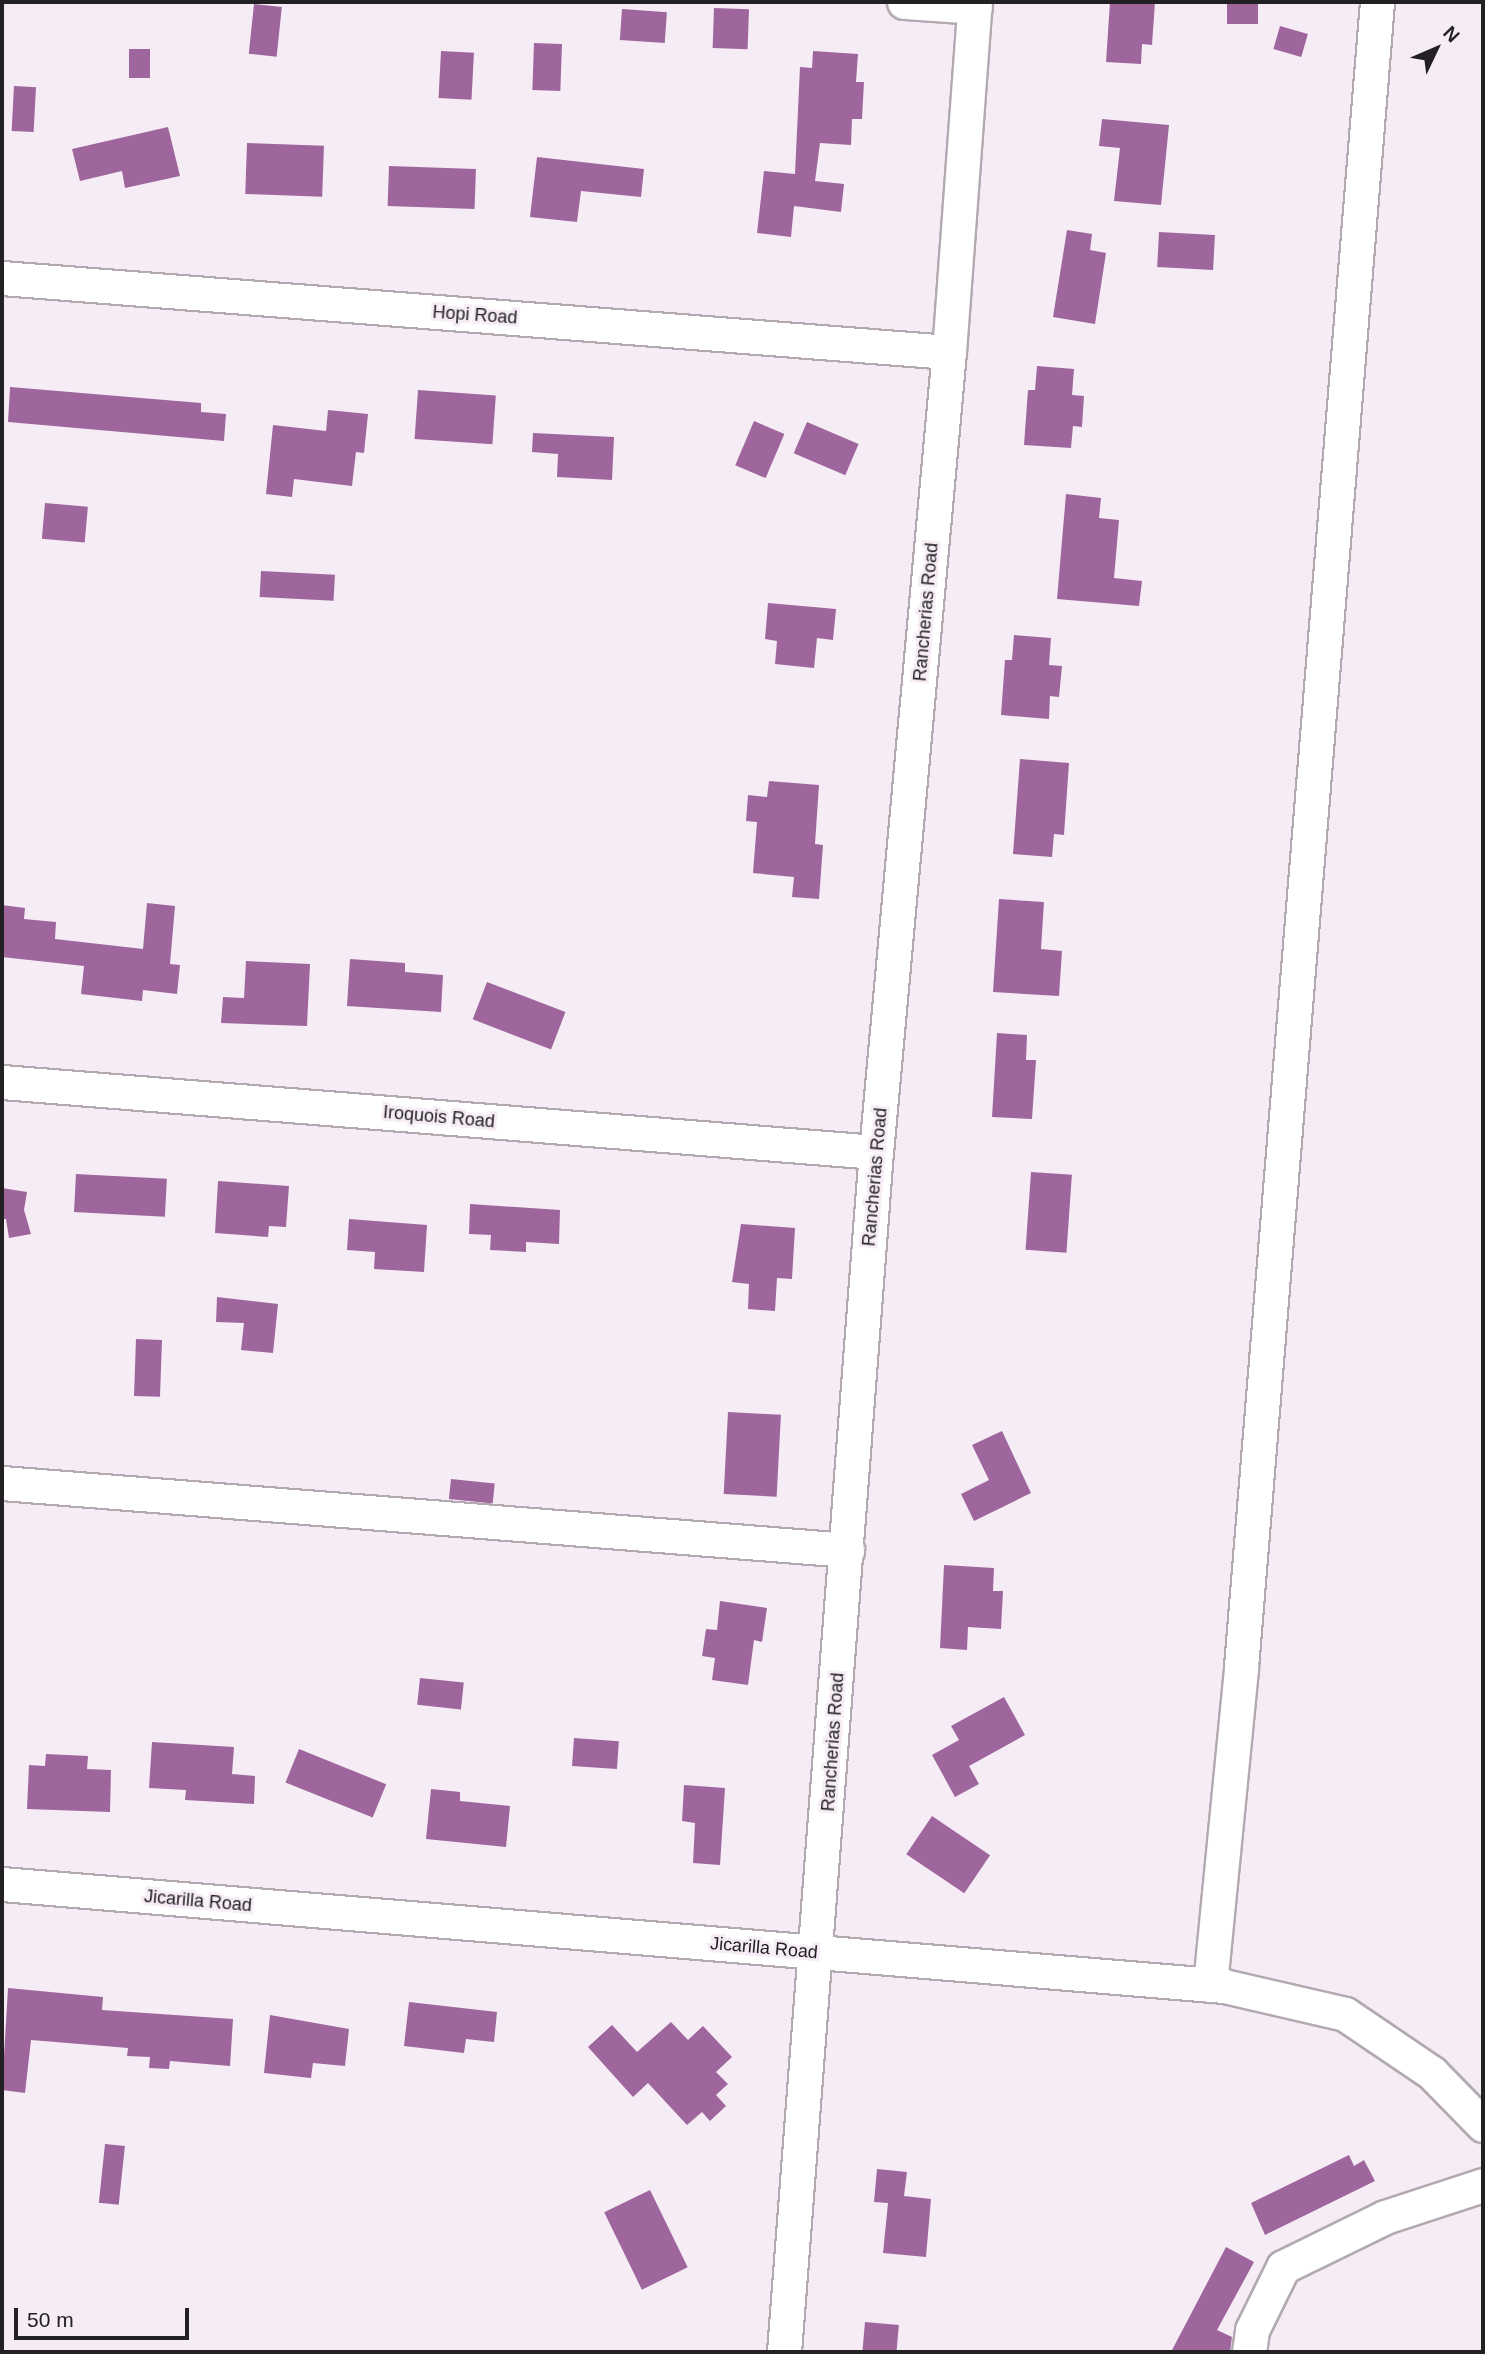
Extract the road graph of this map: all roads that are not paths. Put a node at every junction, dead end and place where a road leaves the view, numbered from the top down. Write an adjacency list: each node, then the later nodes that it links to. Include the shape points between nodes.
1 (904, 2): 3 (street)
2 (1377, 2): 12 (street, via 1242,1653)
3 (975, 5): 5 (street, Rancherias Road)
4 (2, 278): 5 (street, Hopi Road)
5 (949, 352): 7 (street, Rancherias Road)
6 (2, 1082): 7 (street, Iroquois Road)
7 (876, 1152): 9 (street, Rancherias Road)
8 (2, 1483): 9 (street)
9 (847, 1550): 11 (street, Rancherias Road)
10 (2, 1884): 11 (street, Jicarilla Road)
11 (818, 1952): 12 (street, Jicarilla Road); 15 (street, Rancherias Road)
12 (1210, 1985): 13 (street, Jicarilla Road, via 1345,2014 1432,2073)
13 (1483, 2125)
14 (1483, 2185): 16 (street, via 1385,2217 1283,2267 1252,2330)
15 (784, 2352)
16 (1249, 2352)

